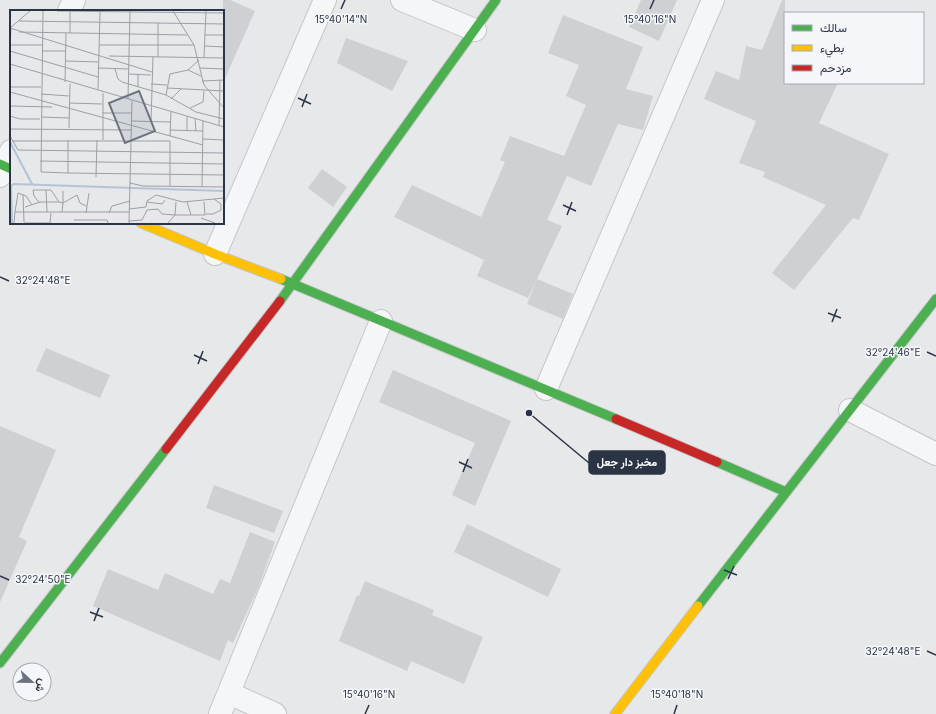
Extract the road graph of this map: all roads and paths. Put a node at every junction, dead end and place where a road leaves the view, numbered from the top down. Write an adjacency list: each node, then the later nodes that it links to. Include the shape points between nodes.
1 (74, 0): 6 (street)
2 (325, 0): 9 (street)
3 (402, 0): 7 (street)
4 (496, 0): 7 (main road)
5 (713, 0): 13 (street)
6 (70, 10)
7 (476, 30): 10 (main road)
8 (143, 224): 9 (main road)
9 (215, 254): 10 (main road)
10 (293, 284): 12 (main road); 17 (main road)
11 (936, 299): 14 (main road)
12 (381, 321): 13 (main road); 18 (street)
13 (546, 389): 16 (main road)
14 (850, 410): 15 (street); 16 (main road)
15 (936, 454)
16 (786, 492): 21 (main road)
17 (0, 663)
18 (229, 692): 19 (street); 20 (street)
19 (220, 714)
20 (275, 714)
21 (615, 714)

